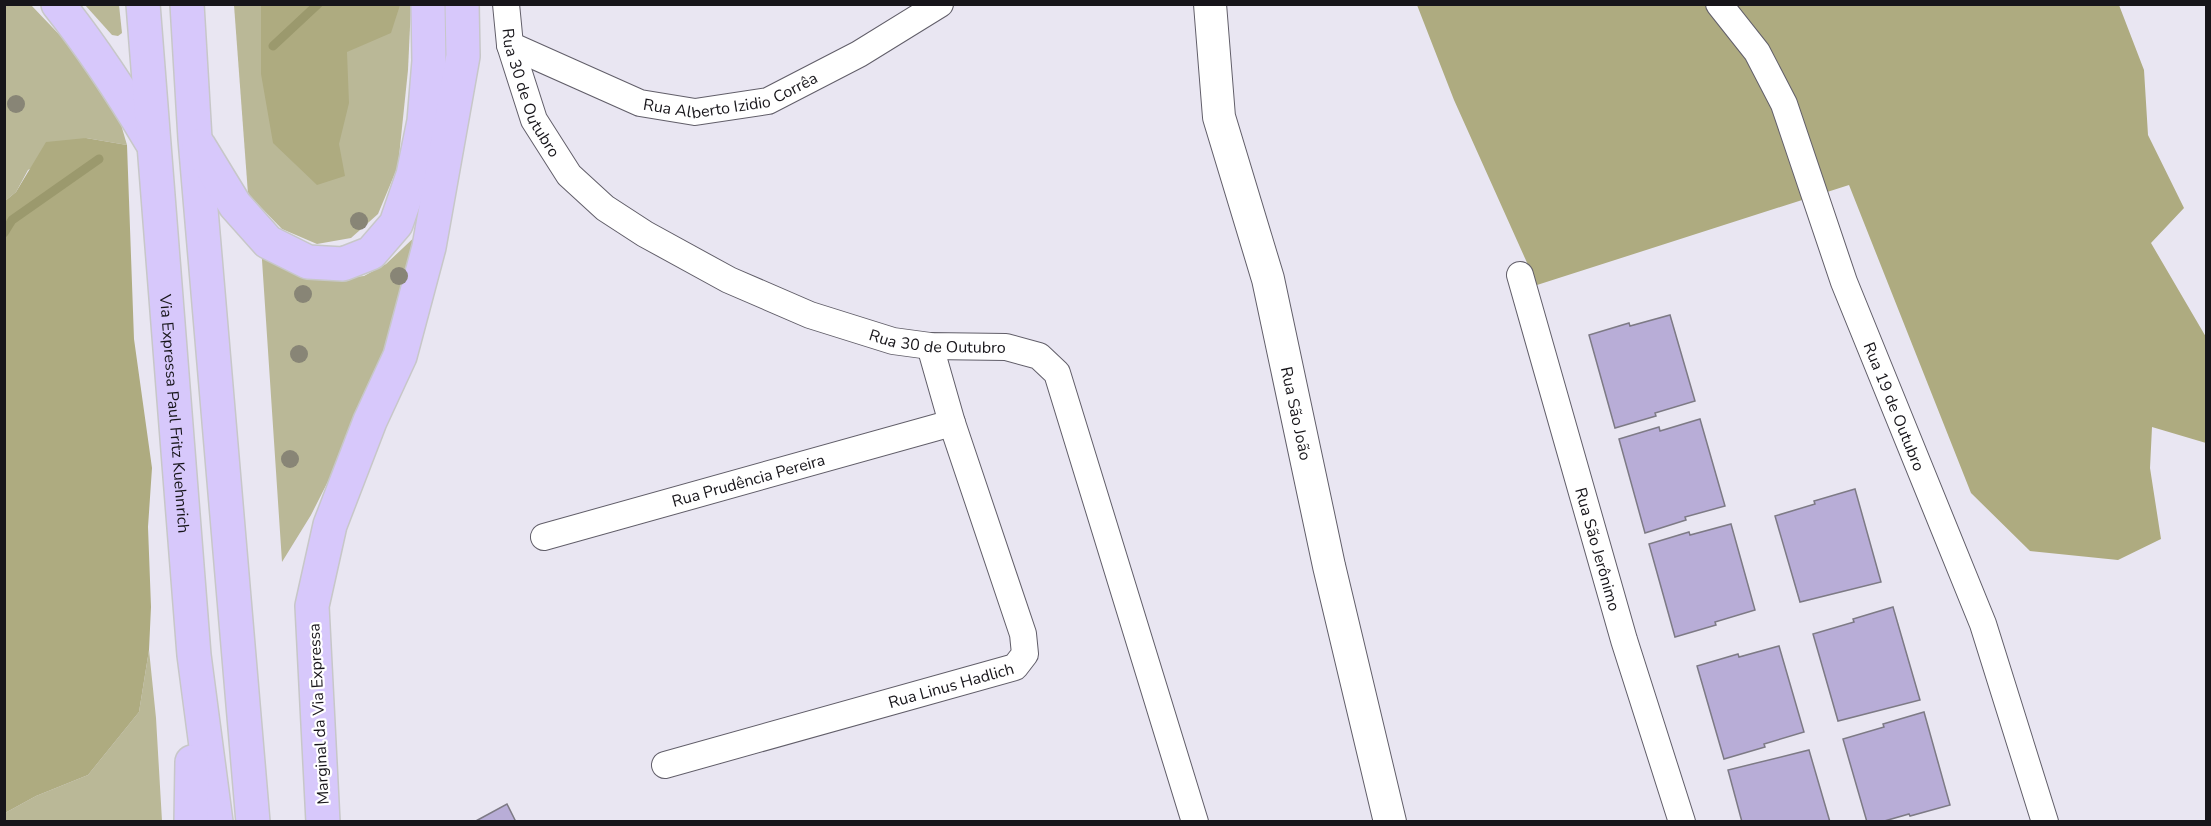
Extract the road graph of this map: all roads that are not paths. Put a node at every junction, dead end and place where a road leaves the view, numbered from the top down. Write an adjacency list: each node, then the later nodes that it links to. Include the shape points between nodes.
1 (58, 4): 12 (main road, via 118,87)
2 (142, 4): 12 (main road, Via Expressa Paul Fritz Kuehnrich)
3 (187, 4): 11 (main road)
4 (428, 4): 11 (main road, via 424,121 413,175 396,224 371,253 343,264 308,262 268,242 235,205)
5 (462, 4): 22 (main road, Marginal da Via Expressa, via 463,56 429,247 400,356 330,525 312,606)
6 (506, 4): 10 (street, Rua 30 de Outubro)
7 (940, 4): 10 (street, Rua Alberto Izidio Corrêa, via 859,54 768,101 695,111 640,103)
8 (1210, 4): 24 (street, Rua São João, via 1219,117 1268,279 1329,566)
9 (1719, 4): 26 (street, Rua 19 de Outubro, via 1757,52 1784,104 1844,282 1983,624)
10 (510, 45): 14 (street, Rua 30 de Outubro, via 534,120 569,175 605,208 729,280 800,311 894,341)
11 (195, 139): 21 (main road)
12 (155, 147): 17 (main road, Via Expressa Paul Fritz Kuehnrich)
13 (1520, 275): 25 (street, Rua São Jerônimo, via 1624,640)
14 (930, 346): 15 (street, Rua Linus Hadlich); 23 (street, Rua 30 de Outubro, via 1006,347 1039,356 1057,373)
15 (952, 423): 16 (street, Rua Prudência Pereira); 18 (street, Rua Linus Hadlich, via 1023,634 1025,654 1016,667)
16 (544, 537)
17 (194, 655): 19 (main road); 20 (main road, Via Expressa Paul Fritz Kuehnrich)
18 (665, 765)
19 (190, 822)
20 (216, 822)
21 (253, 822)
22 (323, 822)
23 (1195, 822)
24 (1390, 822)
25 (1682, 822)
26 (2045, 822)

